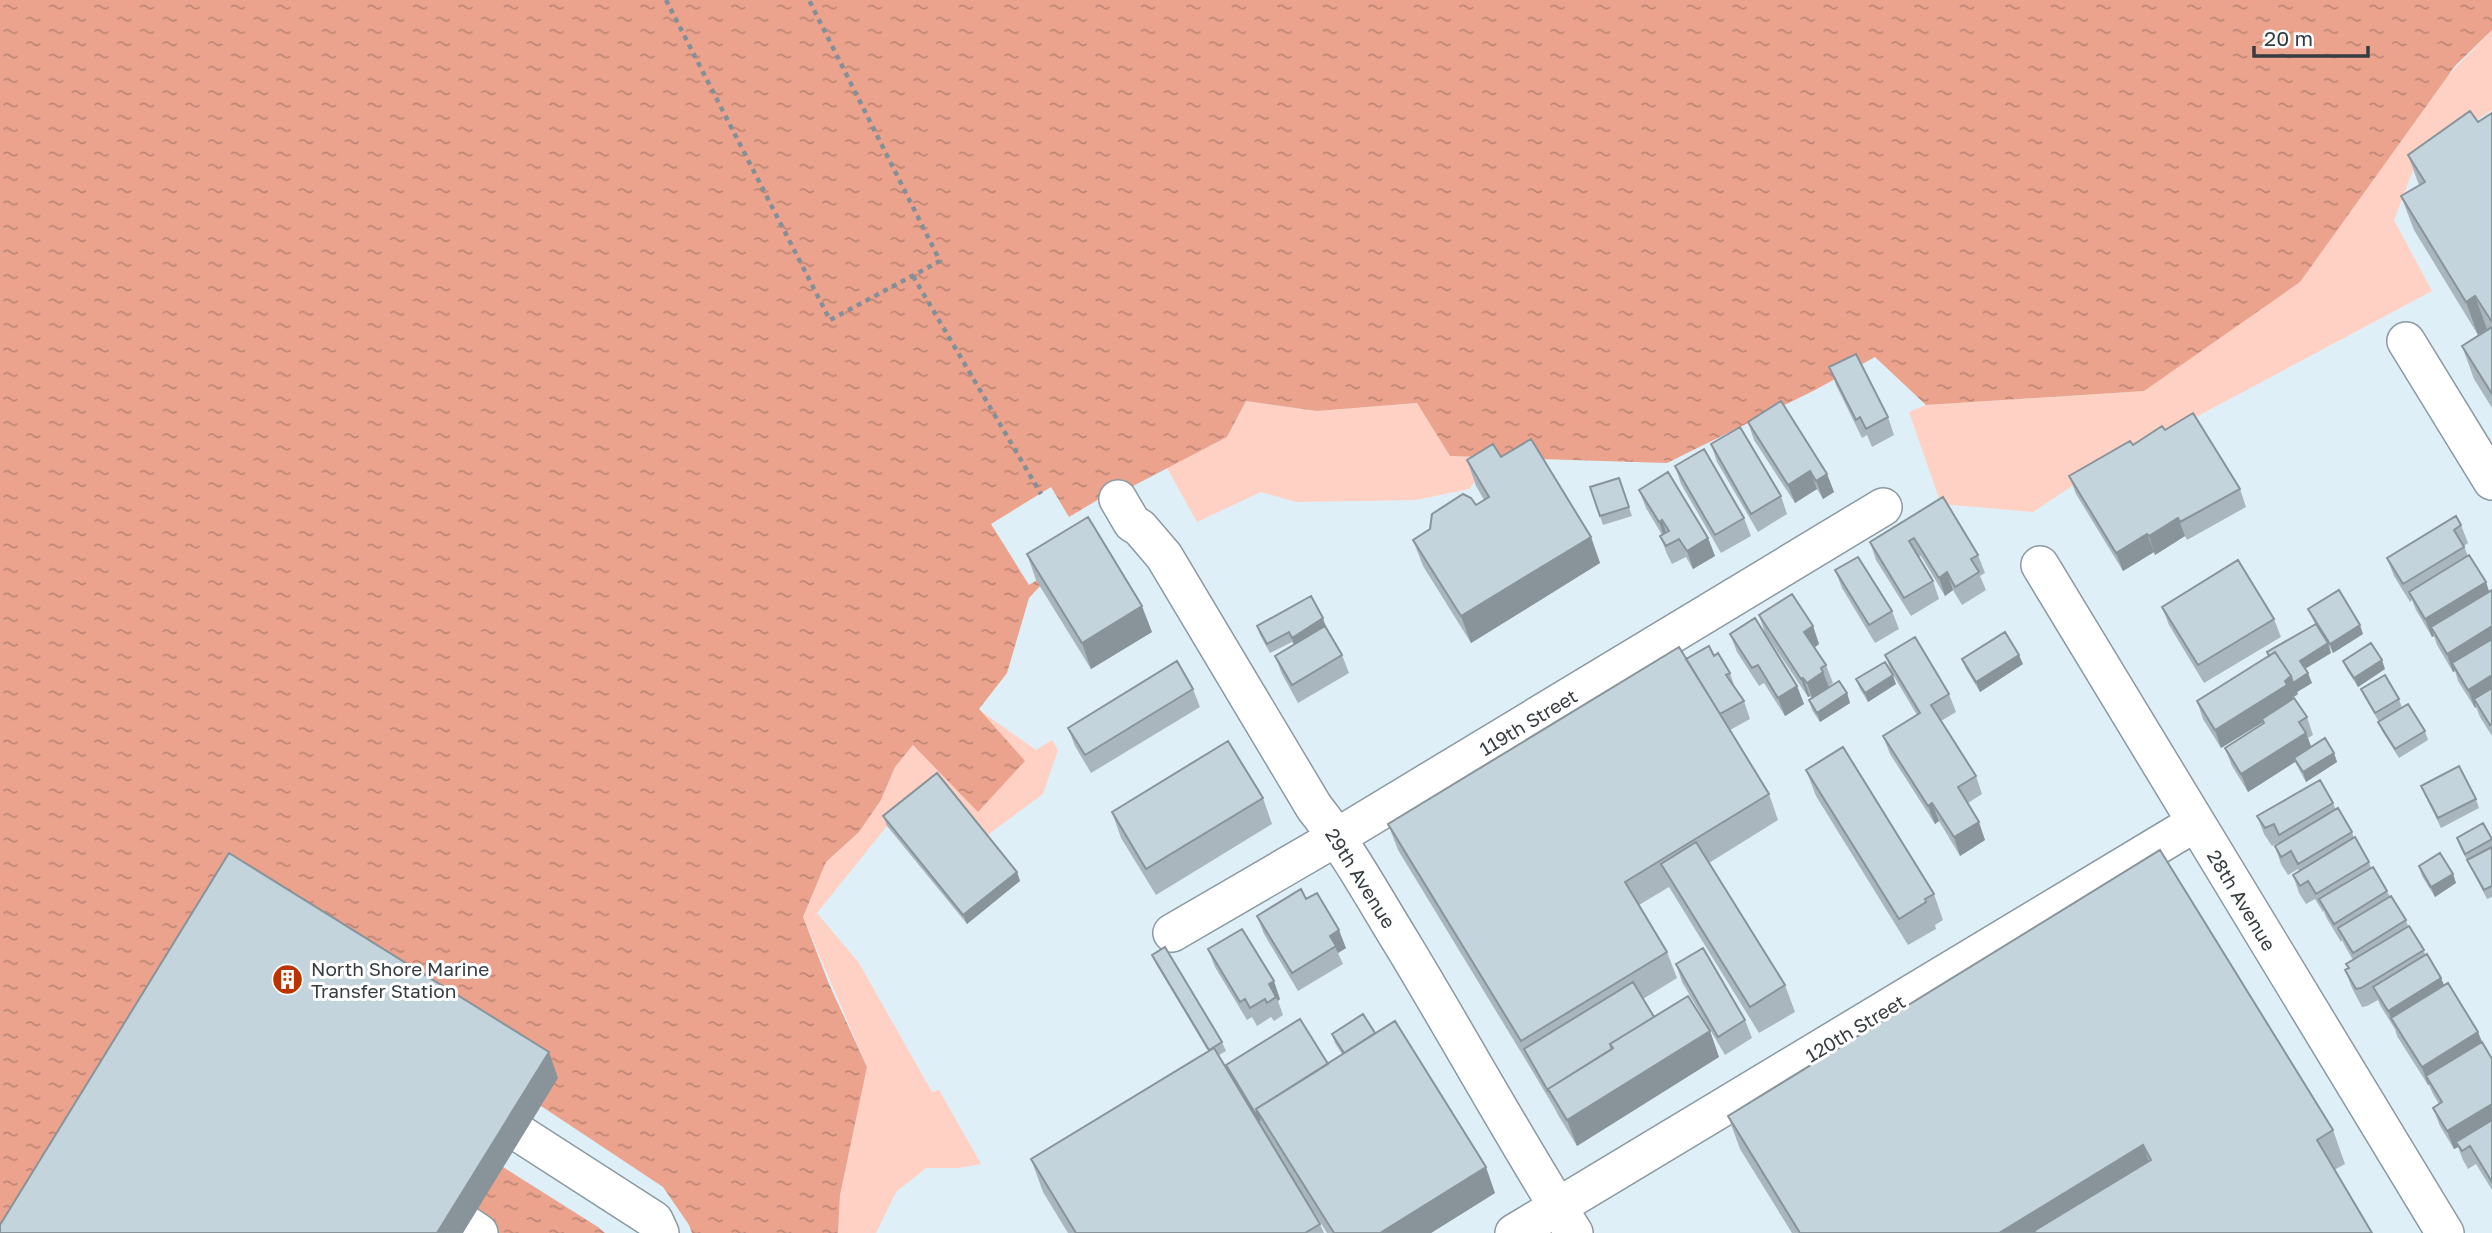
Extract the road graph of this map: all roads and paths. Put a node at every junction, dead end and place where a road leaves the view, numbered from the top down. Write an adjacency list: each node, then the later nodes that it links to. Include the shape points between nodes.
1 (666, 0): 3 (path, via 830,320)
2 (810, 0): 3 (path, via 940,261)
3 (913, 276): 6 (path)
4 (2406, 341): 5 (street)
5 (2492, 481)
6 (1041, 494)
7 (1118, 499): 11 (street, 29th Avenue, via 1132,523 1164,556 1314,807)
8 (1883, 507): 11 (street, 119th Street)
9 (2040, 565): 10 (street, 28th Avenue)
10 (2195, 823): 14 (street, 120th Street); 17 (street, 28th Avenue)
11 (1337, 837): 12 (street, 119th Street); 14 (street, 29th Avenue)
12 (1172, 933)
13 (522, 1135): 15 (street, via 654,1220)
14 (1565, 1220): 16 (street, 120th Street)
15 (660, 1233)
16 (1514, 1233)
17 (2445, 1233)

